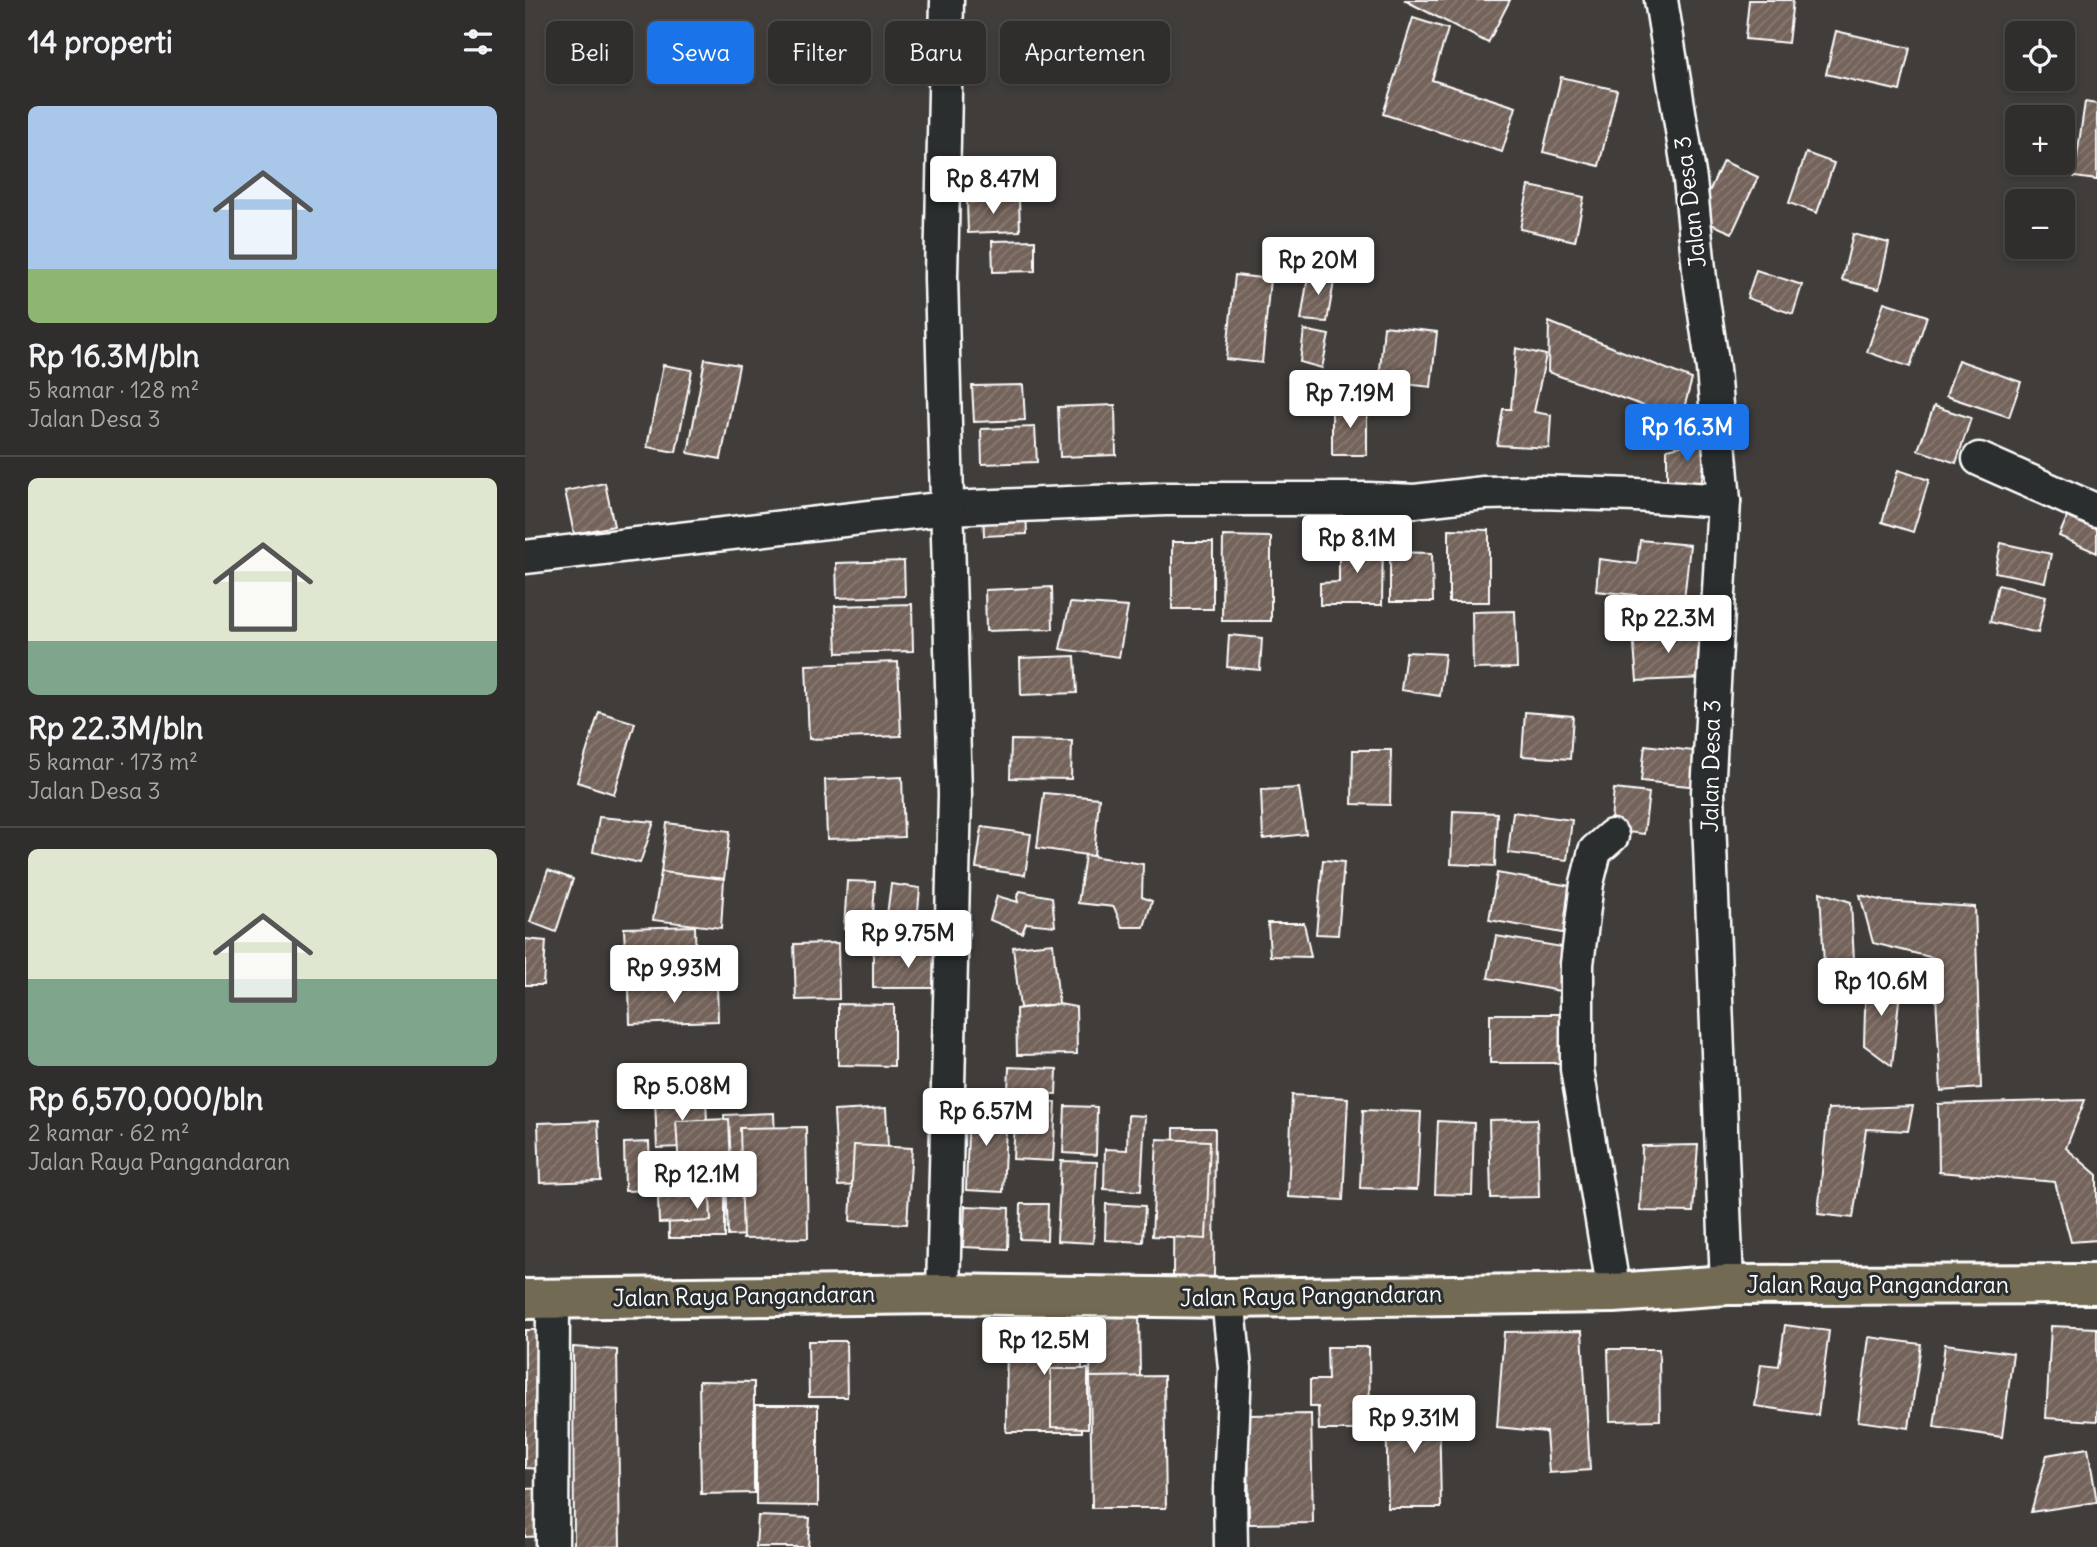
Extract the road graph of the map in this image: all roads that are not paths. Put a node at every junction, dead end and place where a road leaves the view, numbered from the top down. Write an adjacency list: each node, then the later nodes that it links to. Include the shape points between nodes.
1 (947, 0): 5 (street, via 941,277)
2 (1661, 0): 4 (street, Jalan Desa 3, via 1690,180)
3 (1979, 460): 6 (street)
4 (1724, 501): 5 (street, via 1539,492 1415,501 1165,499); 10 (street, Jalan Desa 3, via 1708,793)
5 (948, 508): 7 (street); 11 (street, via 955,795)
6 (2097, 511)
7 (525, 557)
8 (1612, 836): 12 (street, via 1595,851 1587,883 1577,964 1577,1069)
9 (2097, 1284): 10 (highway, Jalan Raya Pangandaran)
10 (1727, 1285): 12 (highway, Jalan Raya Pangandaran)
11 (943, 1293): 13 (highway, Jalan Raya Pangandaran); 14 (highway, Jalan Raya Pangandaran)
12 (1614, 1293): 13 (highway, Jalan Raya Pangandaran)
13 (1228, 1298): 16 (street, via 1235,1368)
14 (539, 1299): 15 (street)
15 (552, 1547)
16 (1231, 1547)

